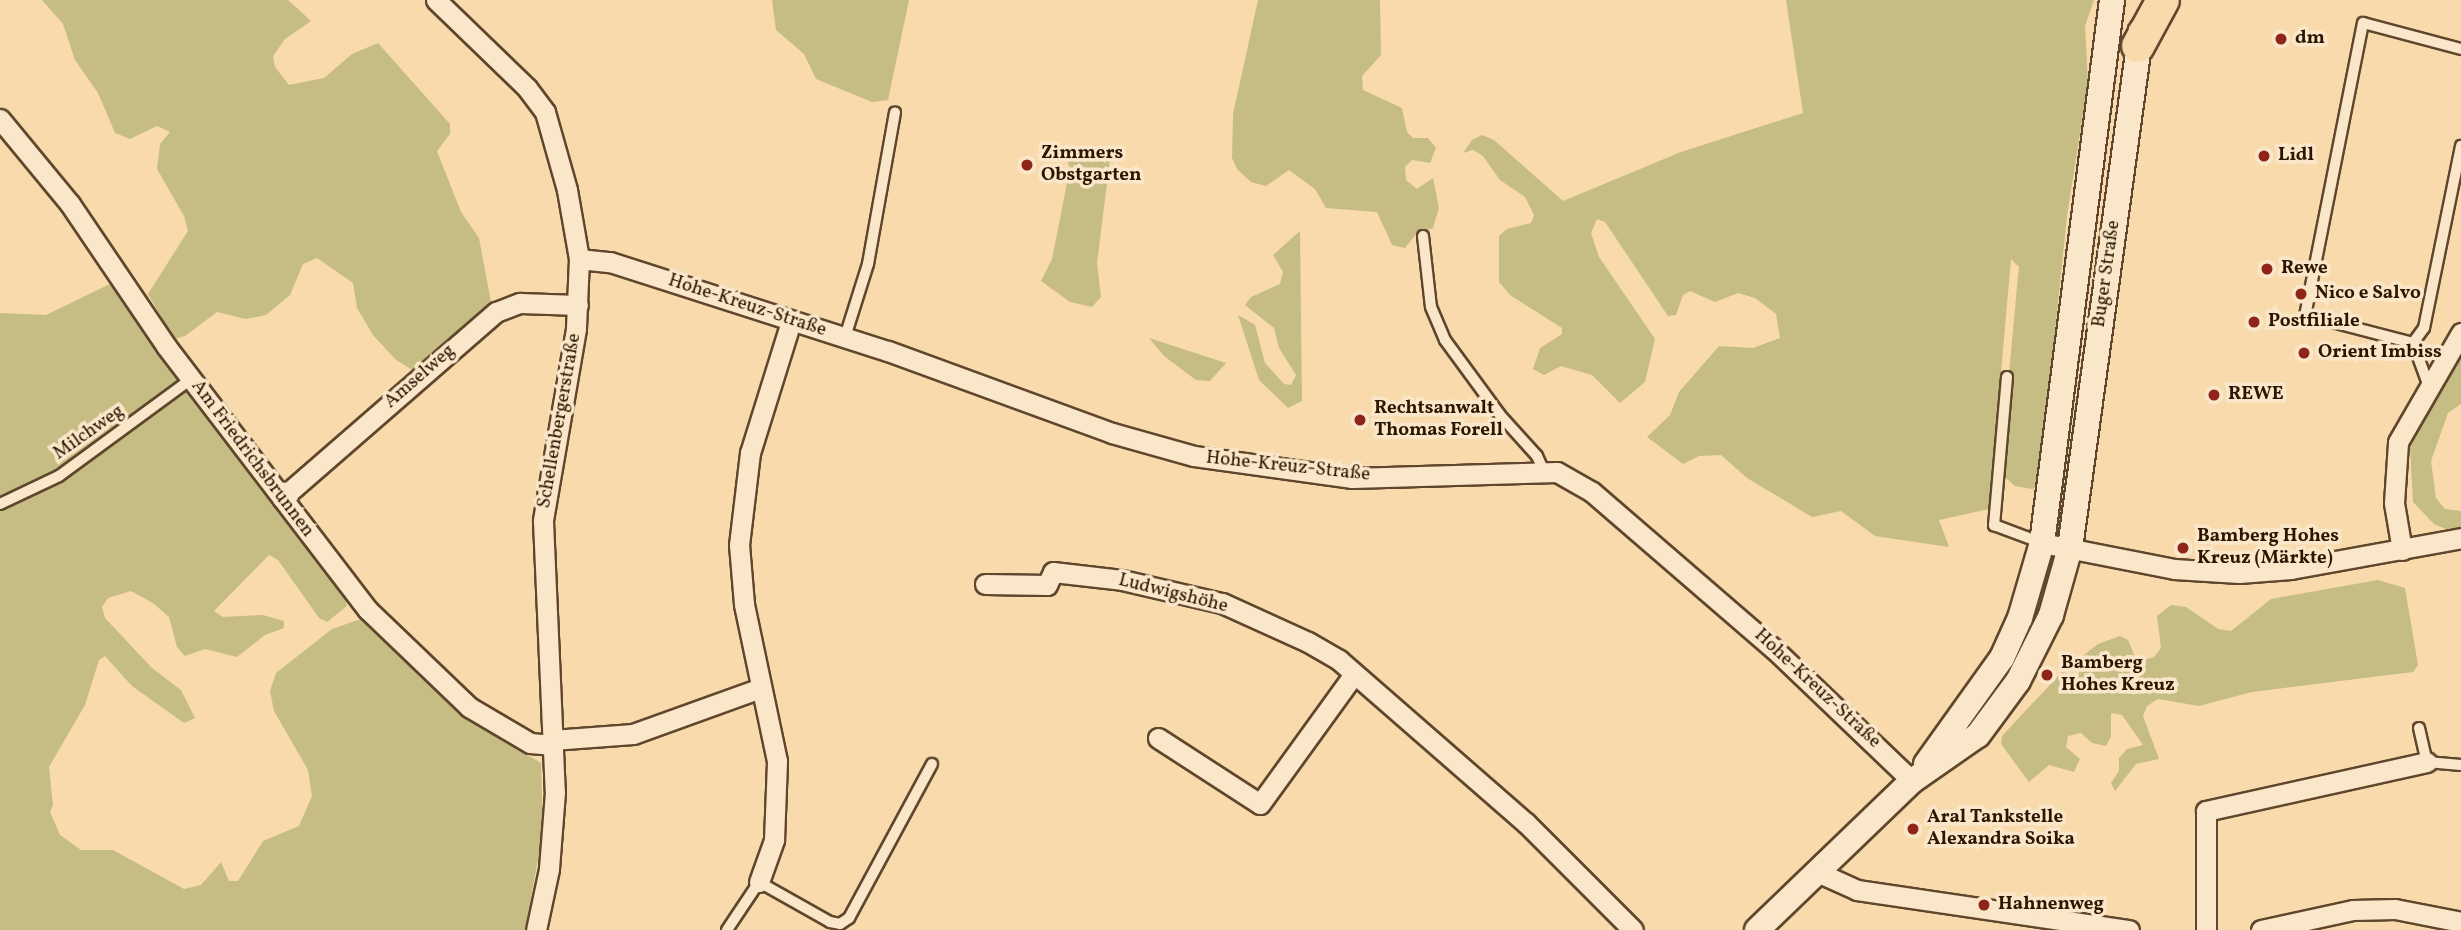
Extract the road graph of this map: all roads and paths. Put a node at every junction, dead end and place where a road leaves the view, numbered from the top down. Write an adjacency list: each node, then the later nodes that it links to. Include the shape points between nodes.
1 (436, 0): 11 (street, Schellenbergerstraße, via 527,88 545,112 564,176)
2 (2112, 0): 24 (street, Buger Straße)
3 (2145, 0): 5 (street, Buger Straße)
4 (2163, 0): 5 (main road)
5 (2138, 46): 25 (street, Buger Straße)
6 (2461, 49): 16 (lane, via 2363,23 2305,315)
7 (895, 112): 15 (lane, via 868,264)
8 (0, 119): 18 (street, Am Friedrichsbrunnen, via 70,204)
9 (2461, 146): 16 (lane, via 2424,328)
10 (1423, 236): 20 (lane, via 1431,307 1446,340 1500,415 1537,456)
11 (579, 259): 12 (street, Schellenbergerstraße); 13 (street, Hohe-Kreuz-Straße, via 610,261)
12 (578, 305): 21 (street, Amselweg, via 520,303 496,312); 32 (street, Schellenbergerstraße, via 543,521)
13 (791, 321): 15 (street, Hohe-Kreuz-Straße); 29 (street, via 750,453 741,502 738,545 744,604)
14 (2461, 333): 19 (street)
15 (845, 337): 20 (street, Hohe-Kreuz-Straße, via 1112,433 1194,456 1352,478)
16 (2413, 343): 19 (lane)
17 (2007, 377): 24 (lane, via 1994,525)
18 (191, 379): 21 (street, Am Friedrichsbrunnen); 22 (lane, Milchweg, via 59,476)
19 (2428, 384): 26 (street, via 2407,419 2394,466 2394,503)
20 (1544, 472): 36 (street, Hohe-Kreuz-Straße, via 1557,472 1592,492 1774,649)
21 (282, 498): 32 (street, Am Friedrichsbrunnen, via 368,610 409,653 469,707 530,743)
22 (0, 504)
23 (2461, 538): 26 (street)
24 (2042, 543): 25 (street); 36 (street, Buger Straße, via 2020,618 2001,658)
25 (2070, 548): 26 (street, via 2174,569 2239,573); 36 (street, Buger Straße, via 2051,615 2006,699 1978,735)
26 (2402, 550)
27 (985, 584): 28 (street, Ludwigshöhe, via 1047,586 1053,572 1177,591 1271,624 1318,648)
28 (1354, 674): 31 (street, via 1261,804); 43 (street, Ludwigshöhe, via 1526,822)
29 (761, 688): 32 (street, Am Friedrichsbrunnen, via 633,734); 38 (street, via 777,761 778,802 774,840)
30 (2419, 727): 33 (lane)
31 (1158, 738)
32 (552, 743): 41 (street, Schellenbergerstraße, via 553,837)
33 (2427, 762): 35 (lane); 46 (street, via 2206,811)
34 (932, 764): 38 (lane, via 857,908 841,924)
35 (2461, 765)
36 (1912, 781): 37 (street)
37 (1815, 871): 40 (street, via 1857,890); 44 (street)
38 (759, 882): 42 (lane)
39 (2461, 922): 47 (street, via 2395,909 2353,910)
40 (2025, 924): 45 (street)
41 (536, 930)
42 (727, 930)
43 (1633, 930)
44 (1758, 930)
45 (2129, 930)
46 (2206, 930)
47 (2261, 930)

